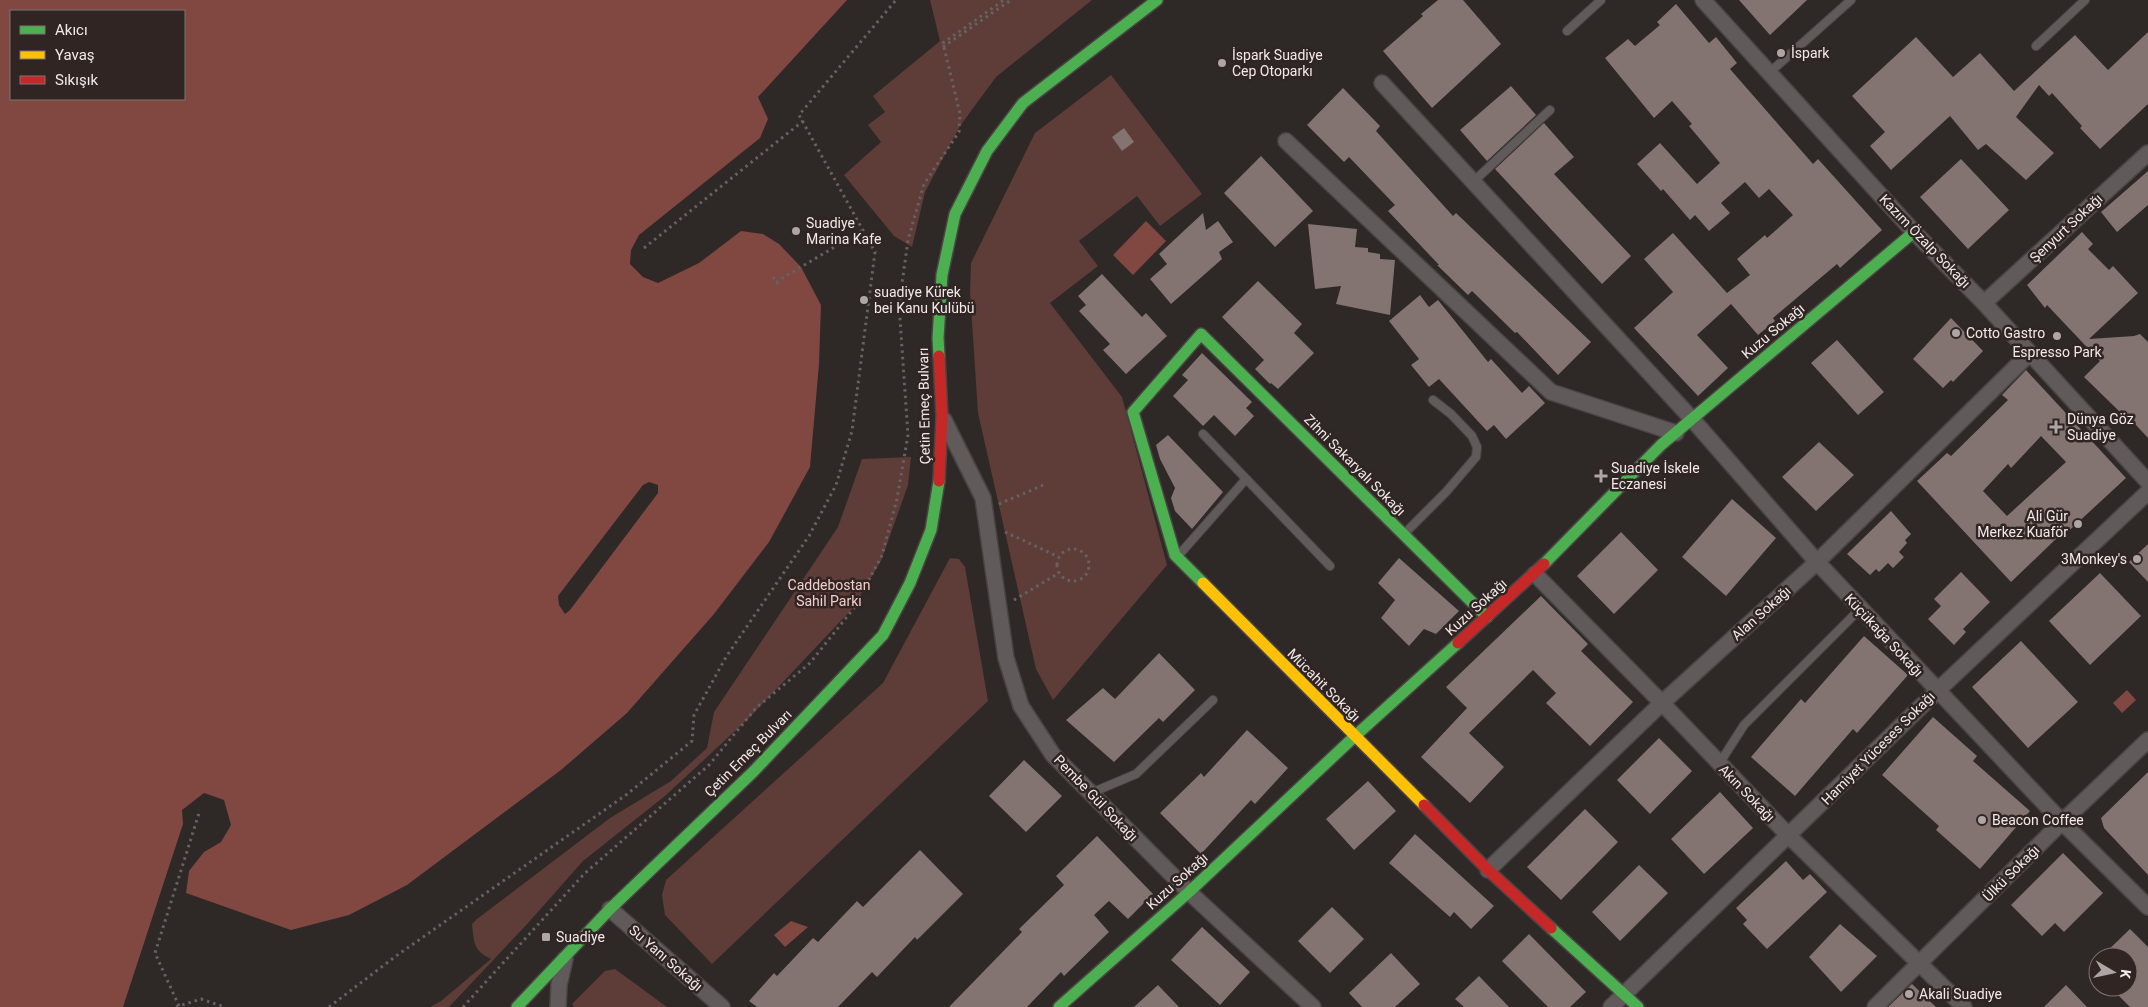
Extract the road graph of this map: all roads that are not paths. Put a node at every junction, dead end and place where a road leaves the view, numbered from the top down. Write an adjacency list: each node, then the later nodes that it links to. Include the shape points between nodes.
1 (1157, 0): 19 (street, Çetin Emeç Bulvarı, via 1023,103 986,151 956,214 942,275 938,338)
2 (1601, 0): 6 (lane)
3 (1703, 0): 8 (street, Kazım Özalp Sokağı)
4 (1850, 0): 8 (lane)
5 (2085, 0): 7 (lane)
6 (1567, 31)
7 (2036, 46)
8 (1770, 74): 14 (street, Kazım Özalp Sokağı)
9 (1382, 83): 13 (street, Küçükağa Sokağı)
10 (1550, 110): 13 (lane)
11 (1286, 142): 21 (street, via 1551,392)
12 (2148, 153): 15 (street, Şenyurt Sokağı)
13 (1472, 182): 20 (street, Küçükağa Sokağı)
14 (1914, 232): 15 (street, Kazım Özalp Sokağı); 20 (street, Kuzu Sokağı)
15 (1984, 303): 17 (street, Kazım Özalp Sokağı)
16 (1201, 334): 26 (street, Zihni Sakaryalı Sokağı); 27 (street, Mücahit Sokağı, via 1133,412)
17 (2030, 353): 24 (street, Kazım Özalp Sokağı); 28 (street, Alan Sokağı)
18 (1433, 400): 26 (lane, via 1472,436 1477,447 1476,457)
19 (942, 416): 39 (street, Pembe Gül Sokağı, via 983,498 1006,658 1021,706 1053,755); 45 (street, Çetin Emeç Bulvarı, via 940,474 931,530 884,635 753,772)
20 (1692, 419): 21 (street, Kuzu Sokağı); 28 (street, Küçükağa Sokağı)
21 (1676, 432): 30 (street, Kuzu Sokağı)
22 (1203, 434): 23 (lane)
23 (1246, 479): 27 (lane); 29 (lane)
24 (2148, 482)
25 (2148, 492): 33 (street, Hamiyet Yüceses Sokağı)
26 (1404, 534): 32 (street, Zihni Sakaryalı Sokağı)
27 (1177, 558): 36 (street, Mücahit Sokağı)
28 (1816, 562): 31 (street, Küçükağa Sokağı); 35 (street, Alan Sokağı)
29 (1330, 566)
30 (1534, 574): 32 (street, Kuzu Sokağı); 35 (street, Akın Sokağı)
31 (1860, 608): 33 (street, Küçükağa Sokağı); 38 (lane, via 1744,725)
32 (1487, 616): 36 (street, Kuzu Sokağı)
33 (1937, 690): 40 (street, Küçükağa Sokağı); 41 (street, Hamiyet Yüceses Sokağı)
34 (1213, 700): 39 (lane, via 1136,774)
35 (1662, 703): 38 (street, Akın Sokağı); 42 (street, Alan Sokağı)
36 (1354, 738): 42 (street, Mücahit Sokağı); 43 (street, Kuzu Sokağı)
37 (2148, 740): 40 (street, Ülkü Sokağı)
38 (1719, 764): 41 (street, Akın Sokağı)
39 (1091, 793): 43 (street, Pembe Gül Sokağı)
40 (2062, 822): 44 (street, Küçükağa Sokağı); 47 (street, Ülkü Sokağı)
41 (1789, 836): 47 (street, Akın Sokağı); 48 (street, Hamiyet Yüceses Sokağı)
42 (1488, 870): 48 (street, Mücahit Sokağı)
43 (1189, 892): 52 (street, Kuzu Sokağı); 53 (street, Pembe Gül Sokağı)
44 (2148, 908)
45 (610, 909): 46 (street, Çetin Emeç Bulvarı); 51 (street, Su Yanı Sokağı)
46 (566, 958): 49 (street, Çetin Emeç Bulvarı); 50 (street)
47 (1920, 964): 56 (street, Ülkü Sokağı); 57 (street, Akın Sokağı)
48 (1624, 994): 54 (street, Hamiyet Yüceses Sokağı); 55 (street, Mücahit Sokağı)
49 (520, 1006)
50 (558, 1007)
51 (722, 1007)
52 (1059, 1007)
53 (1313, 1007)
54 (1611, 1007)
55 (1638, 1007)
56 (1875, 1007)
57 (1964, 1007)

